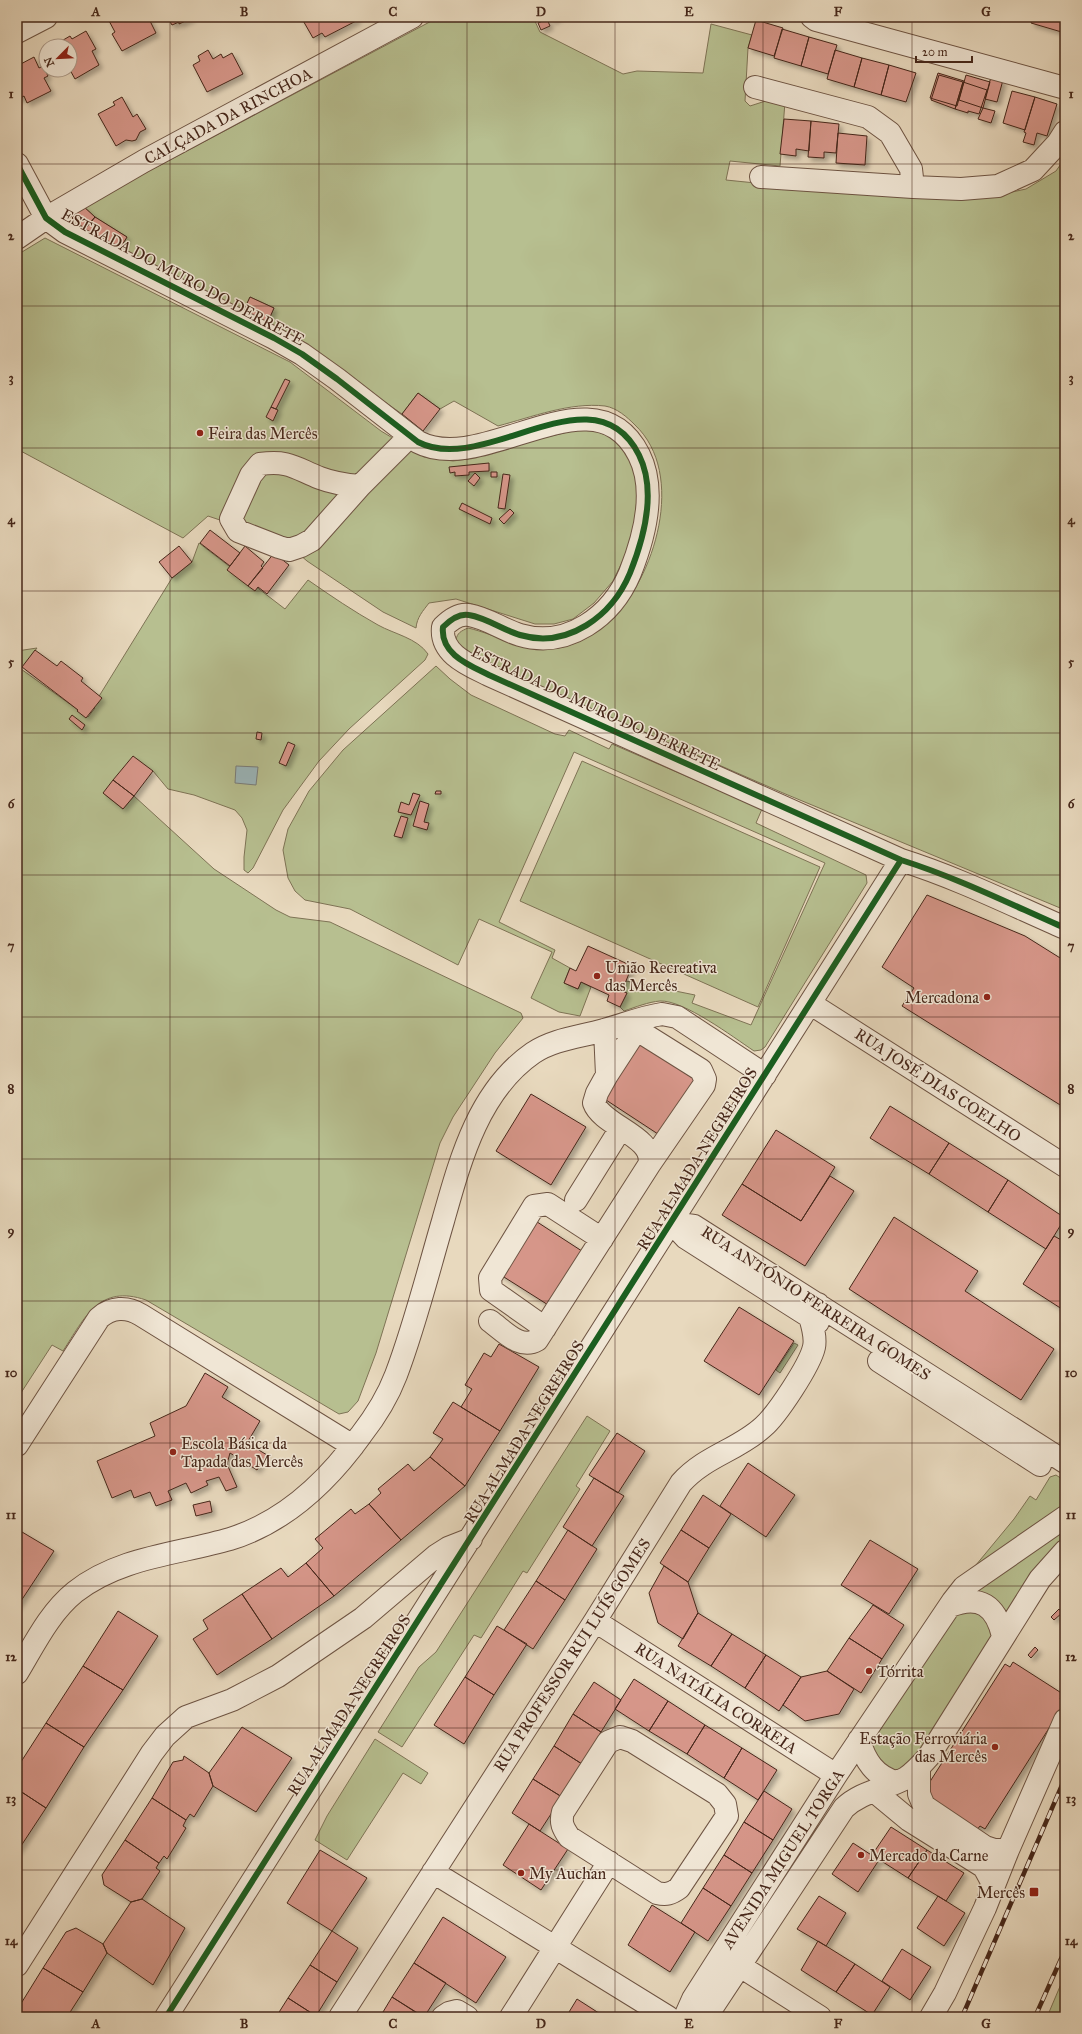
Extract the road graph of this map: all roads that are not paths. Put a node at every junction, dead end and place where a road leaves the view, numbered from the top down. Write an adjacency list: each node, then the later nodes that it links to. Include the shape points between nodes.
1 (46, 17): 4 (street)
2 (412, 17): 11 (street, CALÇADA DA RINCHOA, via 144,161)
3 (812, 17): 6 (street)
4 (17, 32)
5 (755, 87): 10 (street, via 868,117 890,133 911,169)
6 (1065, 88)
7 (1065, 132): 10 (street, via 1033,170 998,186 961,189)
8 (17, 164): 11 (street)
9 (761, 177): 10 (street)
10 (913, 187)
11 (46, 218): 12 (street, CALÇADA DA RINCHOA); 13 (street, ESTRADA DO MURO DO DERRETE, via 65,232 302,354)
12 (17, 238)
13 (410, 436): 14 (street); 15 (street, ESTRADA DO MURO DO DERRETE, via 427,447 462,450 545,426 588,419 611,425 626,435 643,465 648,503 626,582 603,613 575,632 551,638 521,635 478,618 461,615 443,627 444,641 456,656 489,675)
14 (360, 486): 14 (street, via 312,540 289,550 238,531 231,519 251,475 260,464 292,464 320,478 339,484)
15 (901, 860): 16 (street, via 934,870 990,893); 17 (street, RUA ALMADA NEGREIROS)
16 (1065, 928)
17 (811, 1004): 20 (street, RUA ALMADA NEGREIROS); 23 (street, RUA JOSÉ DIAS COELHO)
18 (605, 1030): 19 (street); 20 (street, via 656,1015 672,1016); 31 (street, via 561,1040 535,1051 509,1074 484,1110 465,1148 395,1377 383,1401)
19 (607, 1075): 21 (street, via 594,1103 600,1114); 22 (street, via 633,1035 642,1033 701,1070 703,1074 704,1085)
20 (765, 1075): 25 (street, RUA ALMADA NEGREIROS)
21 (621, 1128): 22 (street, via 643,1143 650,1157); 24 (street)
22 (649, 1165): 26 (street)
23 (1065, 1166)
24 (576, 1200)
25 (672, 1223): 27 (street, RUA ANTÓNIO FERREIRA GOMES, via 686,1238); 35 (street, RUA ALMADA NEGREIROS)
26 (602, 1239): 29 (street); 29 (street, via 548,1204 534,1206 490,1278 491,1290)
27 (814, 1311): 32 (street, RUA ANTÓNIO FERREIRA GOMES); 33 (street, RUA ANTÓNIO FERREIRA GOMES); 40 (street, RUA PROFESSOR RUI LUÍS GOMES, via 814,1341 811,1355 781,1405 764,1427 689,1473)
28 (490, 1321): 29 (street, via 526,1344 537,1340)
29 (545, 1328)
30 (17, 1445): 31 (street, via 99,1318 110,1311 126,1309 141,1314)
31 (353, 1446): 42 (street, via 329,1474 294,1507 260,1527 228,1540 126,1565 84,1586 59,1608)
32 (1065, 1462)
33 (1040, 1465)
34 (1065, 1517): 39 (street, AVENIDA MIGUEL TORGA, via 964,1587)
35 (471, 1539): 37 (street, via 448,1548); 38 (street, RUA ALMADA NEGREIROS)
36 (1065, 1551): 41 (street, AVENIDA MIGUEL TORGA, via 1040,1579)
37 (420, 1571): 38 (street, via 428,1579); 54 (street, via 363,1618 278,1676 232,1700 186,1717 174,1727 152,1753)
38 (436, 1595): 56 (street, RUA ALMADA NEGREIROS)
39 (950, 1606): 41 (street, via 966,1601 982,1603 992,1610); 44 (street, AVENIDA MIGUEL TORGA)
40 (595, 1621): 46 (street, RUA NATÁLIA CORREIA); 51 (street, RUA PROFESSOR RUI LUÍS GOMES)
41 (1003, 1636): 45 (street, AVENIDA MIGUEL TORGA, via 940,1739)
42 (17, 1673)
43 (1065, 1720): 49 (street)
44 (860, 1740): 46 (street, AVENIDA MIGUEL TORGA); 47 (street, via 862,1752 869,1764 886,1779)
45 (919, 1768): 47 (street, AVENIDA MIGUEL TORGA); 49 (street, via 919,1794 924,1806 986,1847)
46 (836, 1775): 62 (street, AVENIDA MIGUEL TORGA, via 693,1998)
47 (896, 1782): 48 (street, AVENIDA MIGUEL TORGA)
48 (874, 1791): 52 (street, via 910,1820 984,1867 991,1880); 55 (street, AVENIDA MIGUEL TORGA, via 855,1798 844,1808)
49 (1008, 1850): 52 (street)
50 (609, 1862): 50 (street, via 657,1893 665,1895 673,1892 727,1816 726,1804 717,1794 632,1741 620,1737 608,1742 563,1812 561,1820 563,1829 569,1837); 53 (street)
51 (433, 1872): 53 (street); 57 (street, RUA PROFESSOR RUI LUÍS GOMES)
52 (992, 1889): 65 (street, via 945,1993)
53 (556, 1948): 60 (street); 61 (street)
54 (17, 1965)
55 (740, 1966): 63 (street, AVENIDA MIGUEL TORGA); 64 (street)
56 (166, 2017)
57 (340, 2017)
58 (443, 2017): 59 (street, via 457,2011)
59 (467, 2017)
60 (511, 2017)
61 (668, 2017)
62 (685, 2017)
63 (706, 2017)
64 (820, 2017)
65 (931, 2017)

